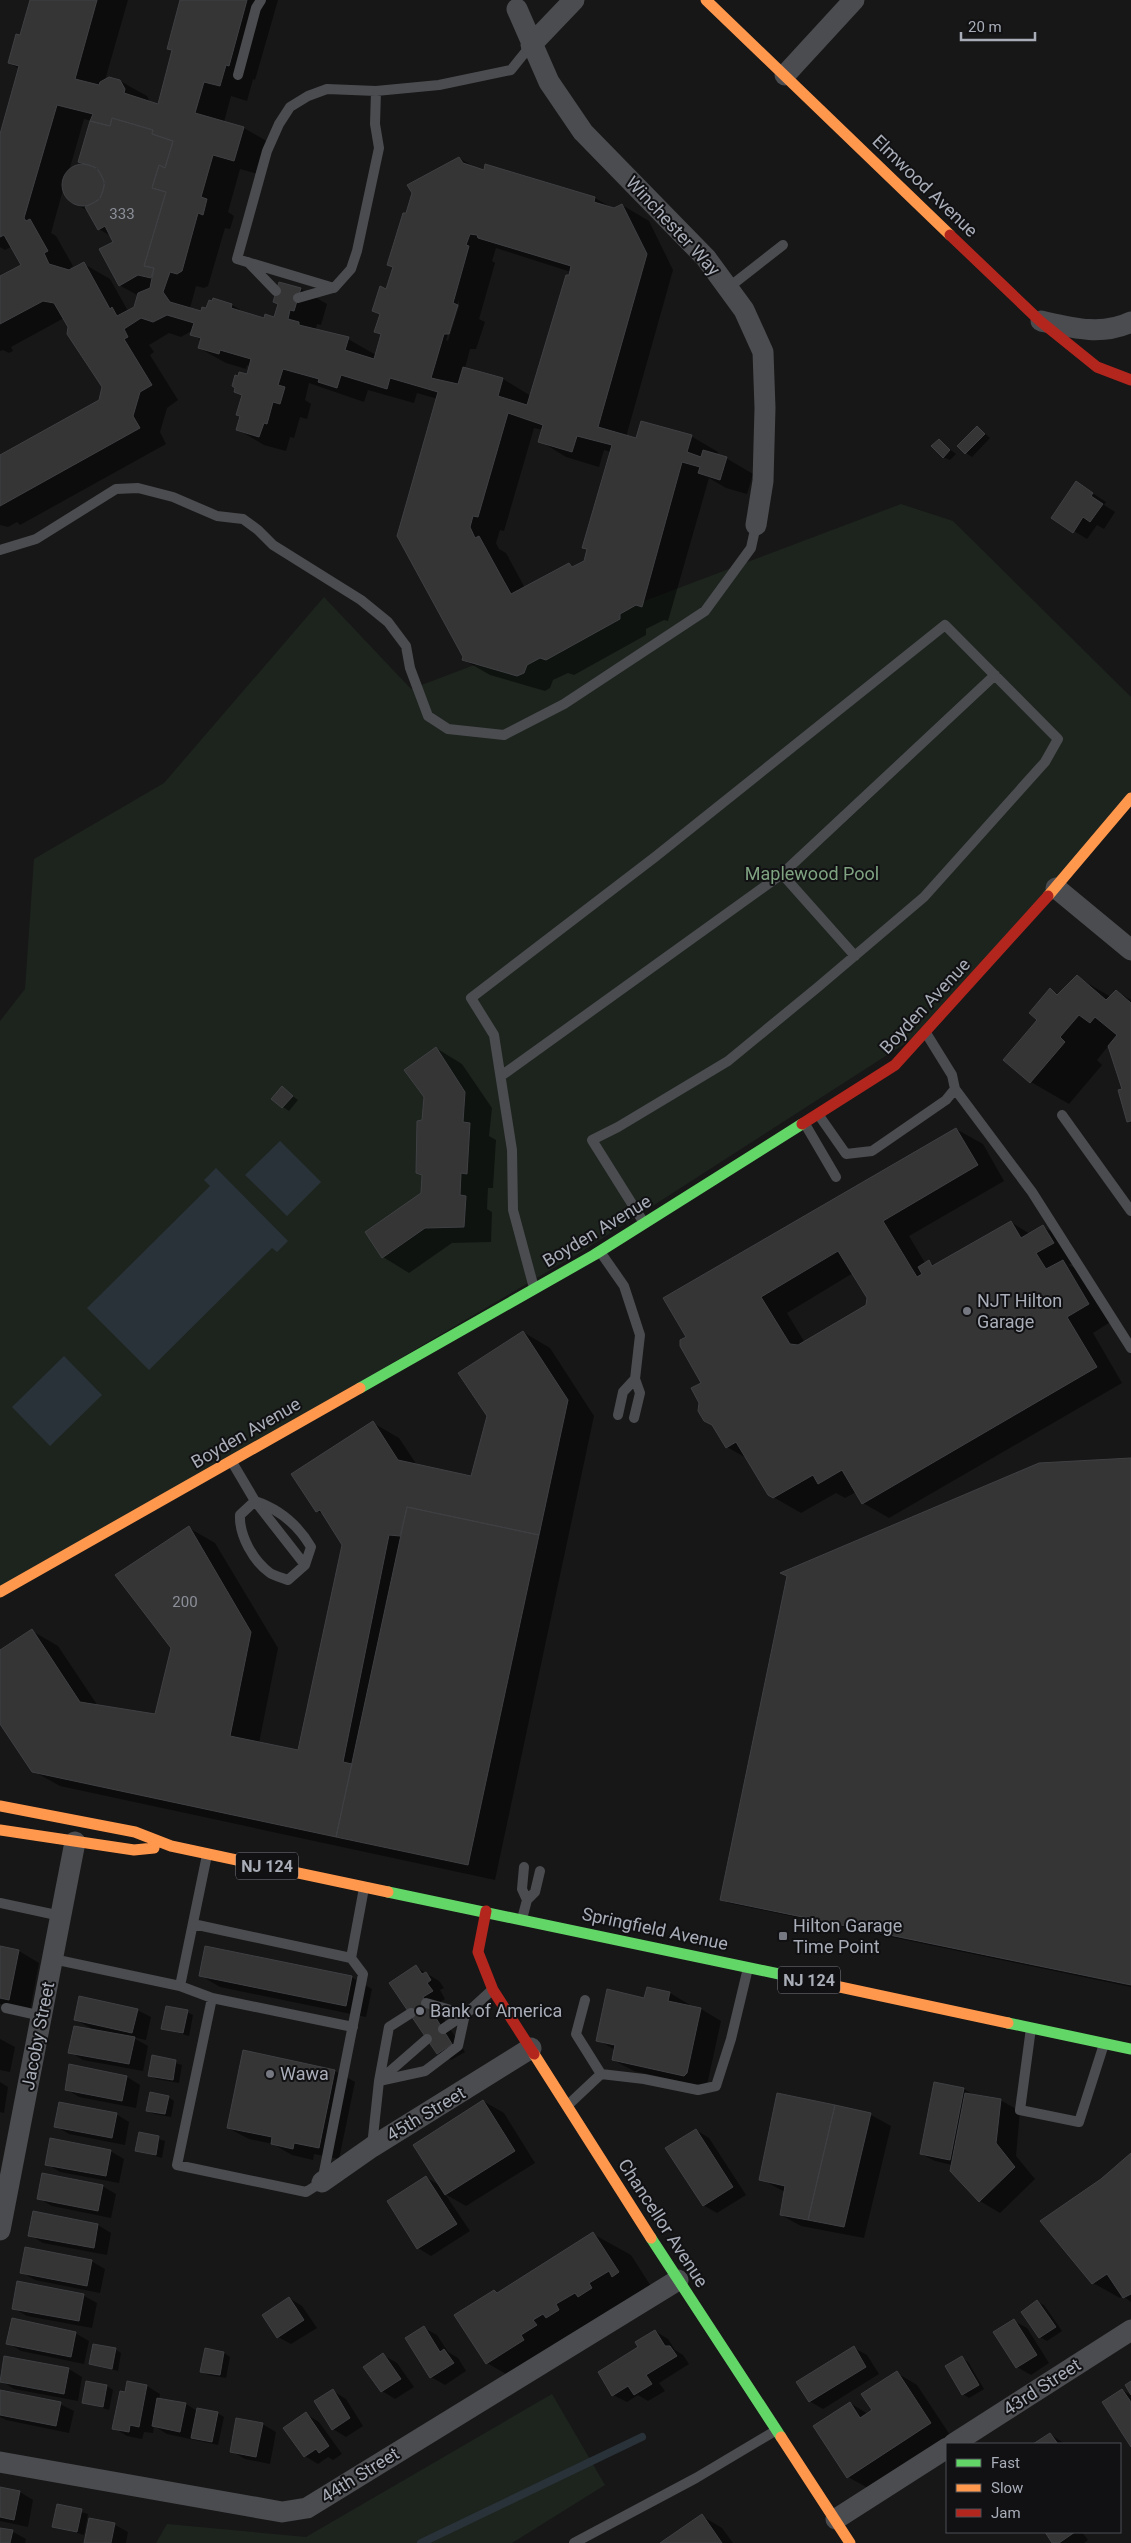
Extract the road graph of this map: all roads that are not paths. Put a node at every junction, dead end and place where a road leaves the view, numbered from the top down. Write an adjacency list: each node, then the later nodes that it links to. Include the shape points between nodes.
1 (261, 0): 7 (lane)
2 (574, 0): 6 (street)
3 (706, 0): 8 (main road, Elmwood Avenue)
4 (854, 0): 8 (street)
5 (517, 3): 6 (street, Winchester Way)
6 (531, 46): 9 (lane, via 511,70 439,85); 13 (street, Winchester Way, via 549,82 583,132 706,258)
7 (238, 75)
8 (785, 75): 16 (main road, Elmwood Avenue)
9 (376, 91): 11 (lane, via 327,89 290,107 279,124 265,160 238,259); 12 (lane, via 375,124 379,148 358,250 351,269)
10 (783, 244): 13 (lane)
11 (247, 262): 12 (lane); 14 (lane)
12 (334, 288): 15 (lane)
13 (728, 288): 19 (street, Winchester Way, via 744,310 763,352 763,480)
14 (276, 291)
15 (298, 298)
16 (1040, 321): 17 (street, via 1071,328 1106,330); 18 (main road, Elmwood Avenue, via 1097,367)
17 (1131, 322)
18 (1131, 380)
19 (756, 525): 20 (lane, via 751,548 705,611 564,704 504,735 448,729 428,716 410,668 406,646 388,622 361,600 272,545 243,520 217,516 174,497 138,488 116,489 36,539)
20 (0, 550)
21 (995, 675): 23 (lane); 26 (lane, via 1058,739 1045,762 924,898); 28 (lane, via 945,624 655,858 471,998 494,1035)
22 (1131, 798): 24 (main road, Boyden Avenue)
23 (782, 874): 26 (lane); 28 (lane)
24 (1056, 888): 25 (street); 27 (main road, Boyden Avenue)
25 (1131, 950)
26 (854, 956): 35 (lane, via 728,1061 592,1140)
27 (926, 1032): 29 (lane, via 952,1075); 30 (main road, Boyden Avenue, via 895,1066)
28 (501, 1076): 37 (lane, via 512,1150 513,1210)
29 (955, 1089): 30 (lane, via 946,1100 872,1152 846,1154); 38 (lane, via 1032,1192)
30 (818, 1114): 32 (main road, Boyden Avenue)
31 (1062, 1115): 34 (lane)
32 (804, 1123): 33 (lane); 35 (main road, Boyden Avenue)
33 (836, 1177)
34 (1131, 1211)
35 (644, 1224): 36 (main road, Boyden Avenue)
36 (600, 1252): 37 (main road, Boyden Avenue); 39 (lane, via 624,1286 640,1335)
37 (534, 1289): 42 (main road, Boyden Avenue)
38 (1131, 1348)
39 (635, 1379): 40 (lane, via 623,1392); 41 (lane, via 640,1393)
40 (618, 1415)
41 (634, 1418)
42 (232, 1462): 43 (lane); 45 (main road, Boyden Avenue)
43 (255, 1502): 44 (lane); 44 (lane, via 270,1506 301,1530 311,1547); 44 (lane, via 240,1516 240,1527 252,1554 270,1573 288,1580)
44 (305, 1565)
45 (0, 1592)
46 (3, 1806): 49 (main road, Springfield Avenue / NJ 124, via 135,1832)
47 (0, 1830): 48 (main road, Springfield Avenue / NJ 124)
48 (75, 1842): 49 (main road, Springfield Avenue / NJ 124, via 134,1850); 57 (street, Jacoby Street)
49 (171, 1846): 50 (main road, Springfield Avenue / NJ 124)
50 (207, 1853): 53 (main road, Springfield Avenue / NJ 124); 59 (lane)
51 (524, 1868): 54 (lane, via 522,1889)
52 (540, 1871): 54 (lane, via 534,1892)
53 (364, 1886): 56 (main road, Springfield Avenue / NJ 124); 60 (lane)
54 (527, 1900): 58 (lane)
55 (0, 1903): 57 (lane)
56 (486, 1911): 58 (main road, Springfield Avenue / NJ 124); 64 (main road, Chancellor Avenue, via 478,1952)
57 (61, 1916): 61 (street, Jacoby Street)
58 (522, 1919): 62 (main road, Springfield Avenue / NJ 124)
59 (193, 1924): 60 (lane); 63 (lane)
60 (351, 1958): 72 (lane, via 363,1974)
61 (53, 1959): 63 (lane); 71 (street, Jacoby Street)
62 (748, 1967): 73 (main road, Springfield Avenue / NJ 124); 79 (lane, via 716,2086 698,2090)
63 (180, 1986): 65 (lane)
64 (493, 1990): 70 (lane); 77 (main road, Chancellor Avenue)
65 (212, 1998): 72 (lane); 83 (lane, via 177,2165 306,2192)
66 (585, 2000): 79 (lane, via 576,2034)
67 (426, 2003): 70 (lane)
68 (6, 2008): 71 (lane)
69 (411, 2013): 80 (lane, via 389,2027)
70 (465, 2014): 74 (lane); 80 (lane, via 458,2046 425,2071)
71 (42, 2016): 84 (street, Jacoby Street)
72 (353, 2027): 83 (lane)
73 (1031, 2027): 76 (main road, Springfield Avenue / NJ 124); 76 (lane, via 1020,2110 1079,2122)
74 (443, 2029)
75 (427, 2039): 80 (lane)
76 (1104, 2043): 78 (main road, Springfield Avenue / NJ 124)
77 (531, 2048): 81 (main road, Chancellor Avenue); 82 (street, 45th Street)
78 (1131, 2049)
79 (601, 2074): 81 (lane)
80 (379, 2081): 82 (lane)
81 (567, 2105): 86 (main road, Chancellor Avenue)
82 (372, 2146): 83 (street, 45th Street)
83 (322, 2182)
84 (3, 2200): 85 (street, Jacoby Street)
85 (0, 2230)
86 (678, 2280): 88 (main road, Chancellor Avenue); 91 (street, 44th Street, via 307,2508 282,2512)
87 (1131, 2330): 89 (street, 43rd Street)
88 (776, 2430): 92 (main road, Chancellor Avenue); 93 (lane, via 696,2478)
89 (954, 2443)
90 (946, 2449): 92 (street)
91 (0, 2462)
92 (836, 2519): 94 (main road, Chancellor Avenue)
93 (574, 2543)
94 (850, 2543)

